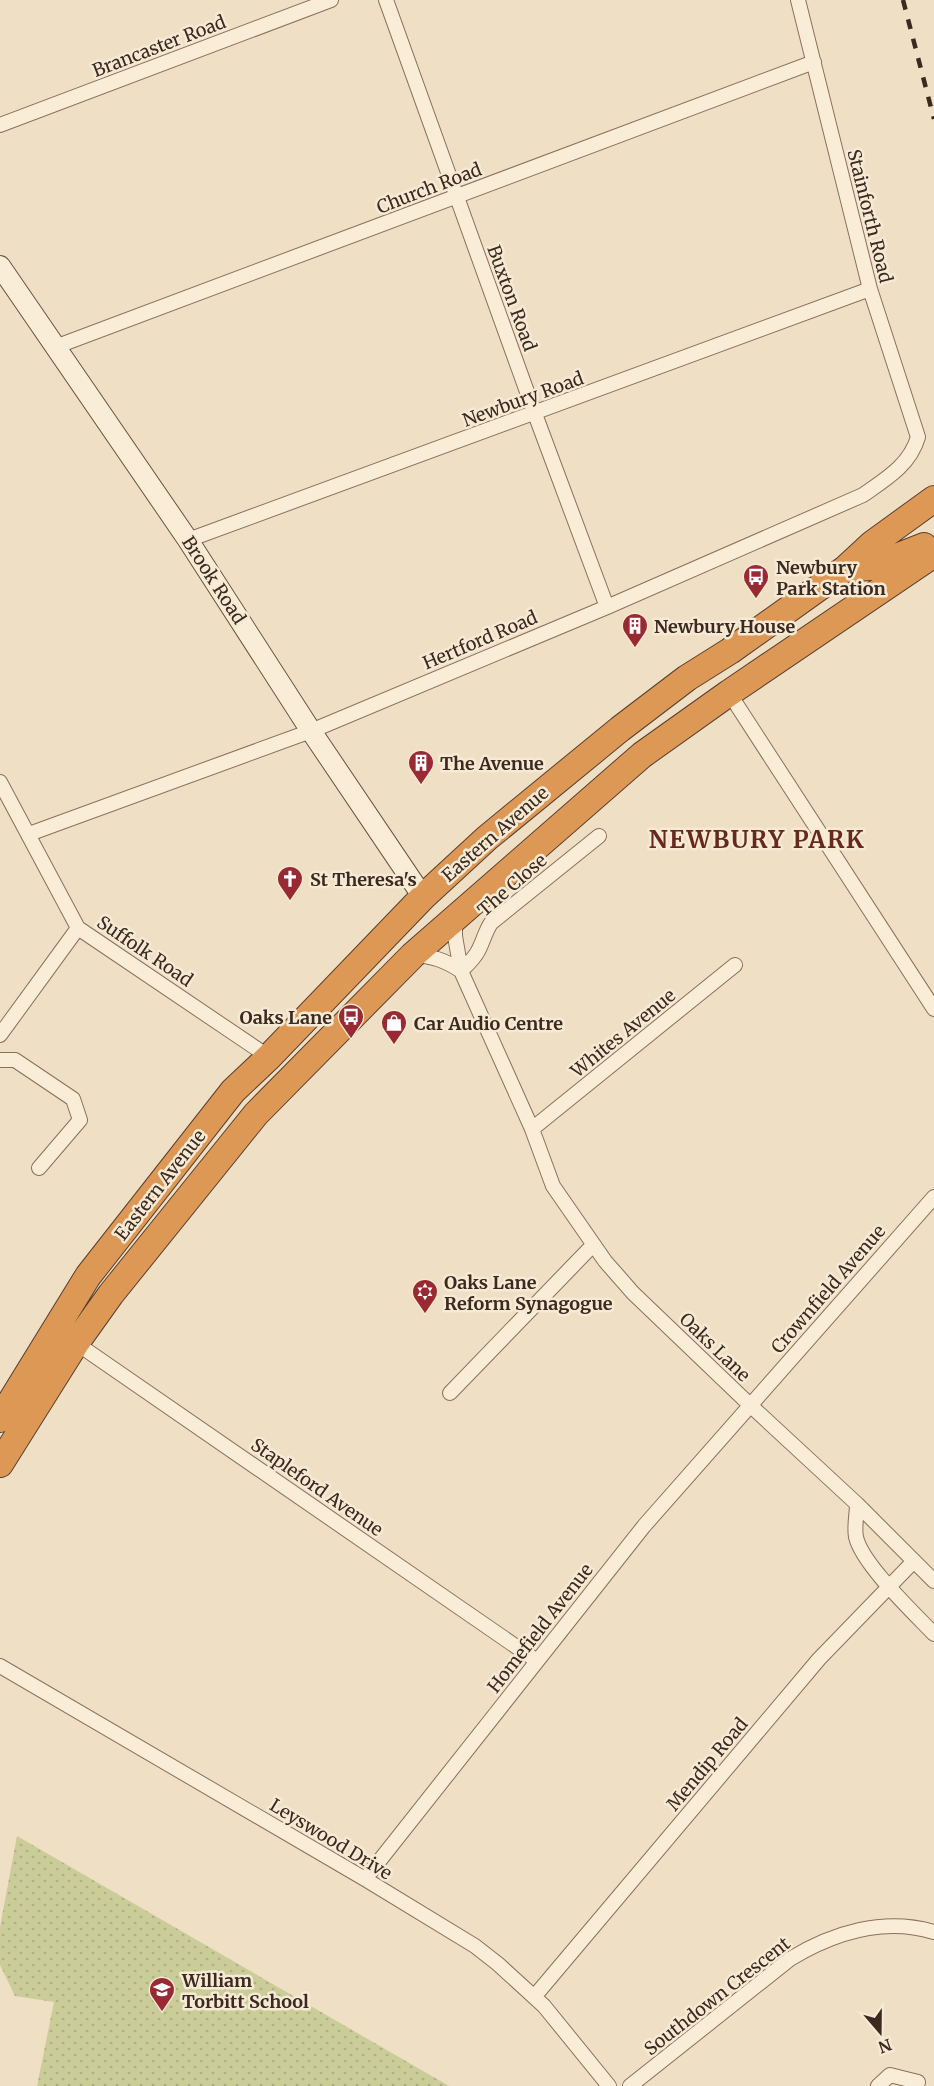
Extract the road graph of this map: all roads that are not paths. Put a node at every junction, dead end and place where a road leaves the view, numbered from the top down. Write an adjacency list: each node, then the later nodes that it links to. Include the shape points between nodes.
1 (331, 0): 5 (street, Brancaster Road)
2 (386, 0): 6 (street, Buxton Road)
3 (798, 0): 4 (street, Stainforth Road)
4 (814, 62): 6 (street, Church Road); 8 (street, Stainforth Road)
5 (0, 125)
6 (456, 197): 9 (street, Church Road); 10 (street, Buxton Road)
7 (0, 266): 9 (street, Brook Road)
8 (870, 289): 10 (street, Newbury Road); 11 (street, Stainforth Road)
9 (55, 347): 13 (street, Brook Road)
10 (535, 414): 13 (street, Newbury Road); 16 (street, Buxton Road)
11 (918, 437): 16 (street, Hertford Road, via 910,455 893,474 863,495)
12 (930, 501): 14 (highway); 15 (highway, Eastern Avenue)
13 (188, 540): 18 (street, Brook Road)
14 (929, 553): 15 (highway, via 891,559 882,566); 17 (highway, Eastern Avenue)
15 (845, 569): 22 (highway, Eastern Avenue, via 620,729)
16 (607, 607): 18 (street, Hertford Road)
17 (729, 693): 23 (highway, Eastern Avenue, via 642,755); 28 (street)
18 (311, 731): 20 (street, Hertford Road); 22 (street, Brook Road)
19 (0, 782): 20 (street, Suffolk Road)
20 (29, 834): 24 (street, Suffolk Road)
21 (599, 836): 27 (street, The Close, via 491,923 480,949)
22 (423, 897): 30 (highway, Eastern Avenue)
23 (455, 918): 25 (highway, Eastern Avenue); 27 (street, Oaks Lane)
24 (78, 928): 29 (street); 30 (street, Suffolk Road)
25 (413, 955): 27 (street, via 447,961); 36 (highway, Eastern Avenue, via 256,1114)
26 (735, 964): 32 (street, Whites Avenue)
27 (461, 971): 32 (street, Oaks Lane)
28 (934, 1009)
29 (0, 1035)
30 (269, 1057): 39 (highway, Eastern Avenue, via 233,1091 88,1276)
31 (0, 1060): 33 (street, via 15,1060 73,1100 80,1120)
32 (532, 1129): 35 (street, Oaks Lane, via 553,1186)
33 (39, 1168)
34 (934, 1197): 38 (street, Crownfield Avenue)
35 (593, 1245): 37 (street); 38 (street, Oaks Lane, via 633,1293)
36 (76, 1343): 40 (highway, Eastern Avenue); 46 (street, Stapleford Avenue)
37 (450, 1393)
38 (750, 1405): 41 (street, Oaks Lane); 46 (street, Homefield Avenue, via 644,1526)
39 (0, 1419)
40 (0, 1464)
41 (857, 1504): 42 (street, Oaks Lane); 44 (street, via 855,1535 859,1546)
42 (914, 1561): 43 (street, Oaks Lane); 44 (street, Mendip Road)
43 (934, 1581)
44 (888, 1587): 45 (street); 50 (street, Mendip Road, via 819,1659)
45 (934, 1634)
46 (537, 1661): 48 (street, Homefield Avenue)
47 (0, 1666): 48 (street, Leyswood Drive)
48 (366, 1879): 50 (street, Leyswood Drive, via 475,1946)
49 (934, 1932): 52 (street, Southdown Crescent, via 890,1926 858,1930 804,1951)
50 (534, 1997): 51 (street, Leyswood Drive)
51 (609, 2086)
52 (630, 2086)
53 (878, 2086): 54 (street, via 890,2075 918,2082)
54 (917, 2086)

